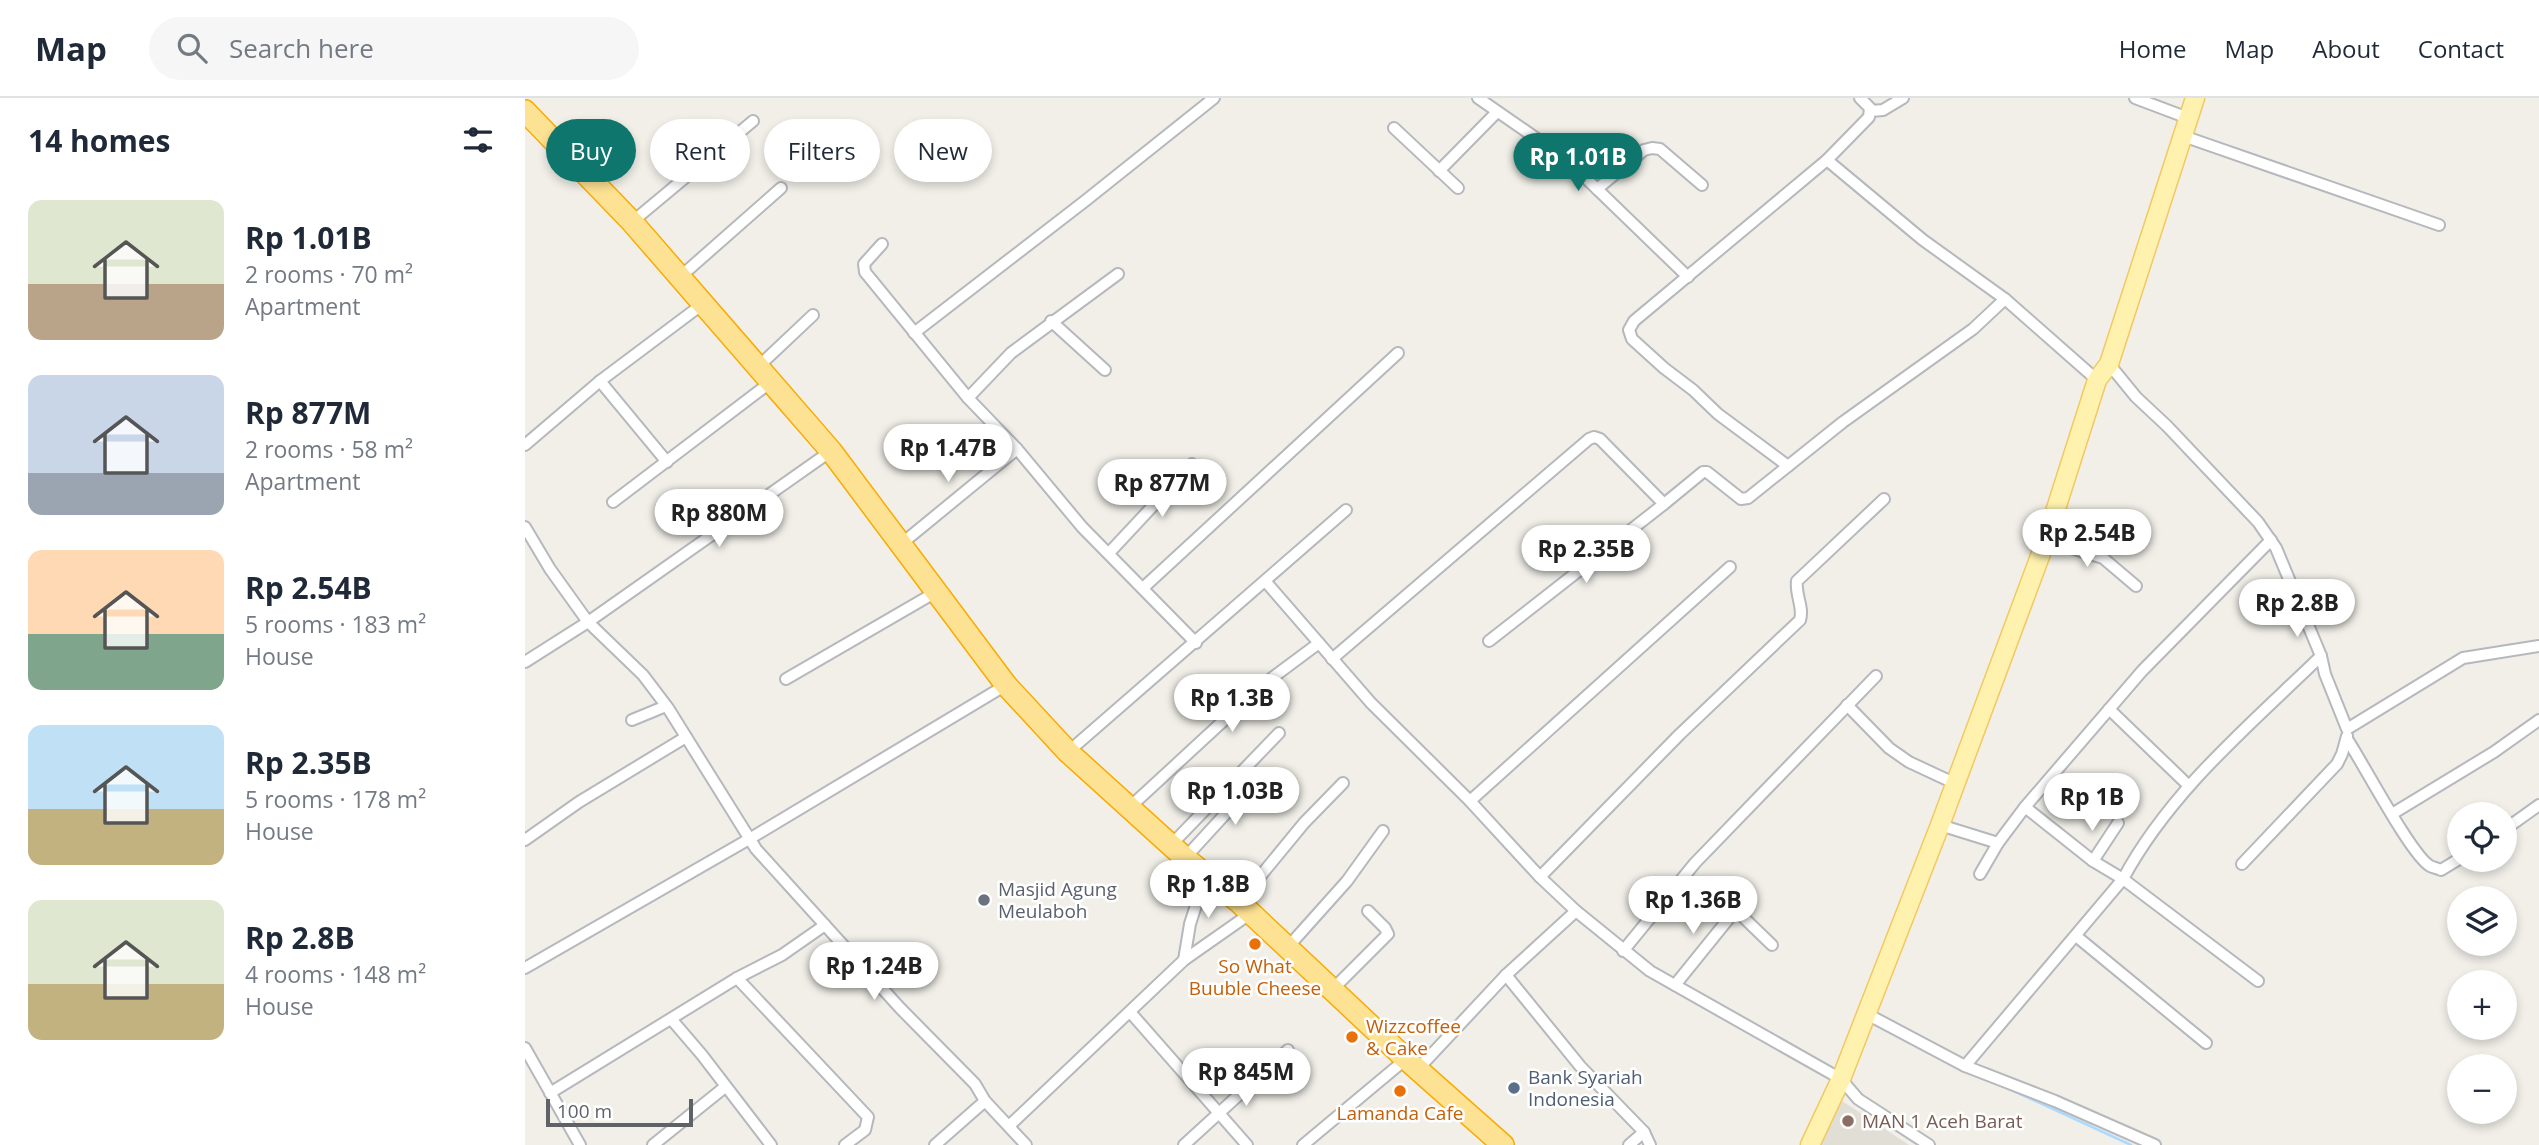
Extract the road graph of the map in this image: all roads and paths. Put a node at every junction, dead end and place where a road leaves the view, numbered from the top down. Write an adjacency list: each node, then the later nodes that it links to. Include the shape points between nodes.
1 (1214, 98): 29 (street)
2 (1478, 98): 9 (street)
3 (1860, 98): 8 (street)
4 (1903, 98): 8 (street, via 1883,110)
5 (2135, 98): 11 (street)
6 (2195, 98): 11 (main road)
7 (525, 111): 19 (highway)
8 (1871, 111): 13 (street)
9 (1497, 112): 14 (street); 18 (street, via 1566,159)
10 (753, 121): 19 (street)
11 (2185, 127): 20 (street); 31 (main road)
12 (1394, 128): 14 (street)
13 (1827, 160): 24 (street); 25 (street, via 1923,240)
14 (1439, 171): 17 (street)
15 (1702, 185): 18 (street, via 1660,149 1652,148)
16 (781, 188): 23 (street)
17 (1458, 188)
18 (1597, 189): 24 (street)
19 (632, 222): 23 (highway)
20 (2439, 225)
21 (882, 244): 29 (street, via 864,264 865,272)
22 (1118, 274): 28 (street)
23 (680, 277): 26 (highway)
24 (1688, 277): 42 (street, via 1634,321 1629,330 1632,339)
25 (2005, 299): 34 (street); 42 (street, via 1973,329)
26 (704, 303): 33 (highway); 35 (street)
27 (813, 315): 33 (street)
28 (1051, 321): 32 (street); 36 (street, via 1011,353)
29 (914, 333): 36 (street)
30 (1398, 353): 55 (street)
31 (2109, 363): 34 (main road); 49 (street)
32 (1105, 370)
33 (764, 374): 39 (highway); 40 (street)
34 (2097, 380): 48 (main road)
35 (600, 381): 37 (street); 40 (street)
36 (968, 398): 38 (street)
37 (525, 445)
38 (1017, 449): 50 (street); 51 (street)
39 (831, 451): 50 (highway); 57 (street)
40 (667, 462): 44 (street)
41 (1192, 464): 51 (street)
42 (1788, 466): 45 (street, via 1756,493 1741,499 1703,472)
43 (1884, 499): 99 (street, via 1797,581 1803,613 1800,620)
44 (613, 502)
45 (1664, 504): 58 (street); 63 (street, via 1600,439 1588,439)
46 (1346, 510): 53 (street)
47 (525, 527): 57 (street)
48 (2046, 540): 54 (street, via 2102,558); 79 (main road)
49 (2271, 540): 62 (street); 70 (street)
50 (900, 545): 56 (highway)
51 (1109, 553): 55 (street)
52 (1730, 568): 81 (street)
53 (1266, 582): 59 (street); 60 (street)
54 (2136, 586)
55 (1143, 588): 59 (street)
56 (936, 592): 66 (street); 67 (highway)
57 (588, 622): 64 (street); 69 (street, via 643,675)
58 (1489, 642)
59 (1196, 643): 76 (street)
60 (1319, 643): 63 (street); 83 (street, via 1260,687)
61 (2539, 646): 74 (street, via 2463,658)
62 (2321, 656): 74 (street); 80 (street)
63 (1332, 659): 81 (street)
64 (525, 662)
65 (1876, 676): 68 (street)
66 (786, 679)
67 (1006, 685): 76 (highway); 90 (street)
68 (1847, 705): 79 (street, via 1889,748); 108 (street, via 1695,863)
69 (666, 706): 71 (street); 75 (street)
70 (2109, 709): 80 (street); 84 (street)
71 (632, 720)
72 (2539, 720): 85 (street)
73 (1279, 733): 93 (street)
74 (2347, 734): 85 (street); 95 (street, via 2337,764)
75 (686, 737): 90 (street); 91 (street)
76 (1068, 752): 83 (highway)
77 (1261, 775): 93 (street)
78 (1343, 783): 101 (street, via 1304,823)
79 (1954, 783): 88 (main road)
80 (2189, 786): 100 (street, via 2138,851)
81 (1470, 801): 99 (street)
82 (2539, 805): 86 (street)
83 (1130, 807): 93 (highway)
84 (2025, 807): 92 (street); 94 (street)
85 (2392, 814): 96 (street, via 2430,866 2441,870)
86 (2517, 821)
87 (2118, 823): 94 (street)
88 (1940, 825): 92 (street); 117 (main road)
89 (1383, 831): 107 (street, via 1347,881)
90 (751, 838): 104 (street); 110 (street)
91 (525, 840)
92 (1998, 843): 98 (street)
93 (1178, 851): 97 (highway)
94 (2093, 861): 100 (street)
95 (2242, 864)
96 (2447, 866)
97 (1206, 874): 101 (highway); 109 (street)
98 (1980, 874)
99 (1540, 877): 103 (street)
100 (2123, 878): 105 (street); 113 (street)
101 (1245, 908): 107 (highway); 109 (street)
102 (1368, 911): 115 (street, via 1388,934)
103 (1576, 911): 108 (street); 111 (street)
104 (825, 925): 112 (street, via 782,955); 127 (street, via 975,1084)
105 (2076, 936): 119 (street); 123 (street)
106 (1772, 945): 114 (street, via 1734,912)
107 (1288, 947): 115 (highway)
108 (1623, 951): 114 (street)
109 (1184, 960): 116 (street)
110 (525, 968)
111 (1506, 975): 122 (street); 130 (street, via 1580,1066)
112 (737, 978): 118 (street); 134 (street, via 868,1117 865,1130)
113 (2258, 981)
114 (1675, 985): 124 (street)
115 (1333, 989): 122 (highway)
116 (1130, 1012): 128 (street); 129 (street)
117 (1865, 1013): 123 (street); 124 (main road)
118 (672, 1020): 125 (street); 126 (street)
119 (2206, 1043)
120 (525, 1048): 126 (street)
121 (1288, 1050): 128 (street)
122 (1412, 1064): 139 (street); 140 (highway)
123 (1965, 1066): 145 (street)
124 (1841, 1079): 143 (main road); 144 (street, via 1858,1099)
125 (725, 1087): 131 (street); 133 (street)
126 (550, 1093): 132 (street)
127 (985, 1101): 129 (street); 135 (street)
128 (1217, 1114): 137 (street); 138 (street)
129 (1010, 1125): 136 (street)
130 (1644, 1132): 141 (street); 142 (street)
131 (655, 1144)
132 (580, 1145)
133 (771, 1145)
134 (845, 1145)
135 (935, 1145)
136 (1026, 1145)
137 (1184, 1145)
138 (1247, 1145)
139 (1303, 1145)
140 (1503, 1145)
141 (1629, 1145)
142 (1650, 1145)
143 (1810, 1145)
144 (1929, 1145)
145 (2155, 1145)

